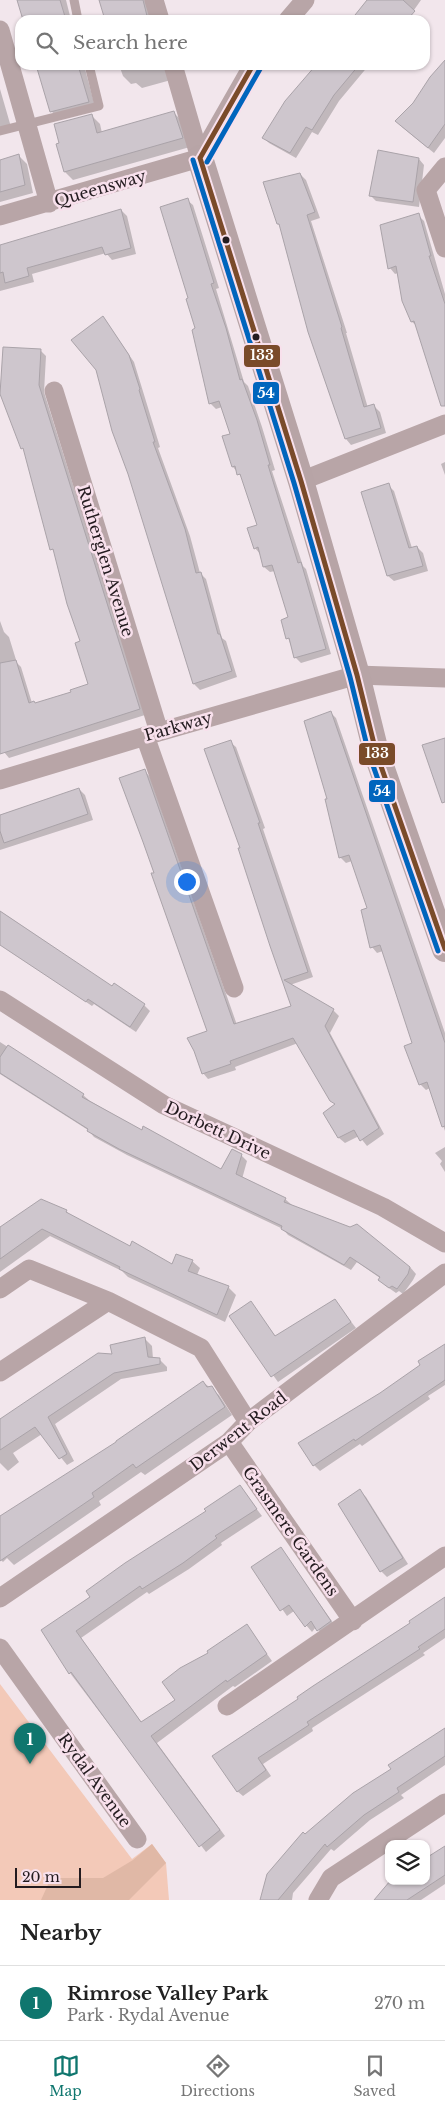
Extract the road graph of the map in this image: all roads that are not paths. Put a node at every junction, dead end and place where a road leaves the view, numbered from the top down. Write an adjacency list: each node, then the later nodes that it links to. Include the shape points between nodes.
1 (74, 0): 4 (lane)
2 (154, 0): 5 (street)
3 (305, 0): 6 (street)
4 (77, 15)
5 (158, 15)
6 (292, 15)
7 (0, 30): 11 (street)
8 (90, 70): 11 (lane, via 99,106)
9 (174, 70): 13 (street)
10 (250, 70): 13 (street)
11 (26, 125): 12 (lane); 15 (street)
12 (0, 131)
13 (200, 158): 15 (street, Queensway); 20 (street)
14 (445, 168): 17 (street, via 426,190)
15 (49, 203): 16 (street, Queensway)
16 (0, 216)
17 (445, 248)
18 (54, 391): 23 (street, Rutherglen Avenue)
19 (445, 424): 20 (street)
20 (301, 481): 21 (street)
21 (357, 675): 22 (street, Parkway); 23 (street, Parkway); 25 (street, via 376,752)
22 (445, 678)
23 (152, 734): 24 (street, Parkway); 26 (street, Rutherglen Avenue)
24 (0, 780)
25 (445, 949)
26 (234, 988)
27 (0, 1000): 28 (street, Dorbett Drive, via 164,1105 383,1207)
28 (445, 1243)
29 (445, 1273): 33 (street, Derwent Road)
30 (0, 1289): 31 (street, via 29,1269)
31 (108, 1301): 32 (street); 33 (street, via 201,1348)
32 (0, 1372)
33 (248, 1422): 34 (street, Derwent Road)
34 (229, 1442): 36 (street, Derwent Road); 37 (street, Grasmere Gardens)
35 (445, 1556): 37 (street)
36 (0, 1598)
37 (353, 1621): 39 (street)
38 (0, 1648): 41 (street, Rydal Avenue)
39 (227, 1706)
40 (445, 1802): 42 (street, via 331,1878)
41 (137, 1839)
42 (318, 1900)

